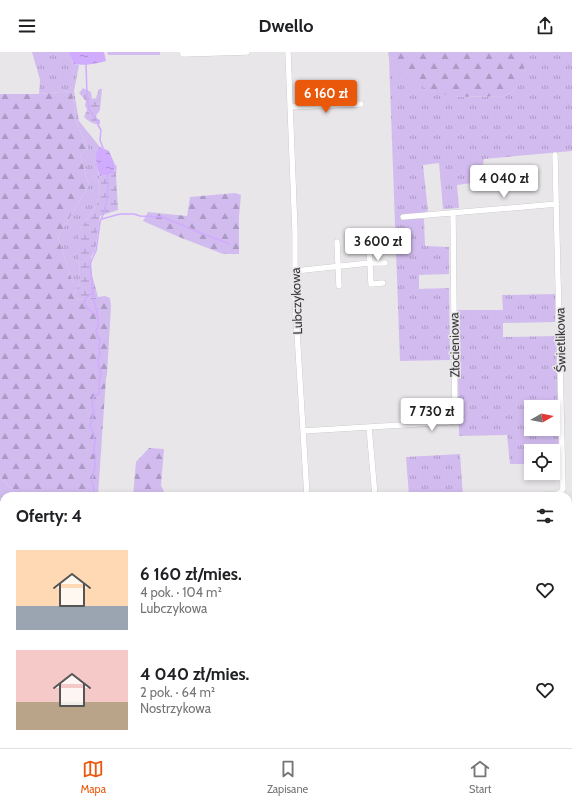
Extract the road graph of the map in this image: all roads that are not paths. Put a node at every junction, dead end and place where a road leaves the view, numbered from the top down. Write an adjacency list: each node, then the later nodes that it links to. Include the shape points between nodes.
1 (245, 52): 4 (street)
2 (288, 52): 6 (street, Lubczykowa)
3 (182, 53): 4 (street)
4 (205, 53)
5 (361, 104): 6 (street)
6 (290, 107): 16 (street, Lubczykowa)
7 (555, 155): 8 (street, Świetlikowa)
8 (557, 204): 9 (street); 23 (street, Świetlikowa, via 563,488)
9 (453, 213): 10 (street); 19 (street, Złocieniowa, via 454,420)
10 (403, 217)
11 (382, 240): 13 (street, via 369,242)
12 (337, 242): 15 (street)
13 (370, 263): 14 (street); 15 (street); 17 (street, via 370,284)
14 (385, 263)
15 (338, 266): 16 (street); 18 (street)
16 (295, 271): 20 (street, Lubczykowa)
17 (383, 283)
18 (339, 286)
19 (369, 427): 20 (street, Złocieniowa); 22 (street)
20 (303, 431): 21 (street, Lubczykowa)
21 (306, 492)
22 (375, 492)
23 (560, 492)

